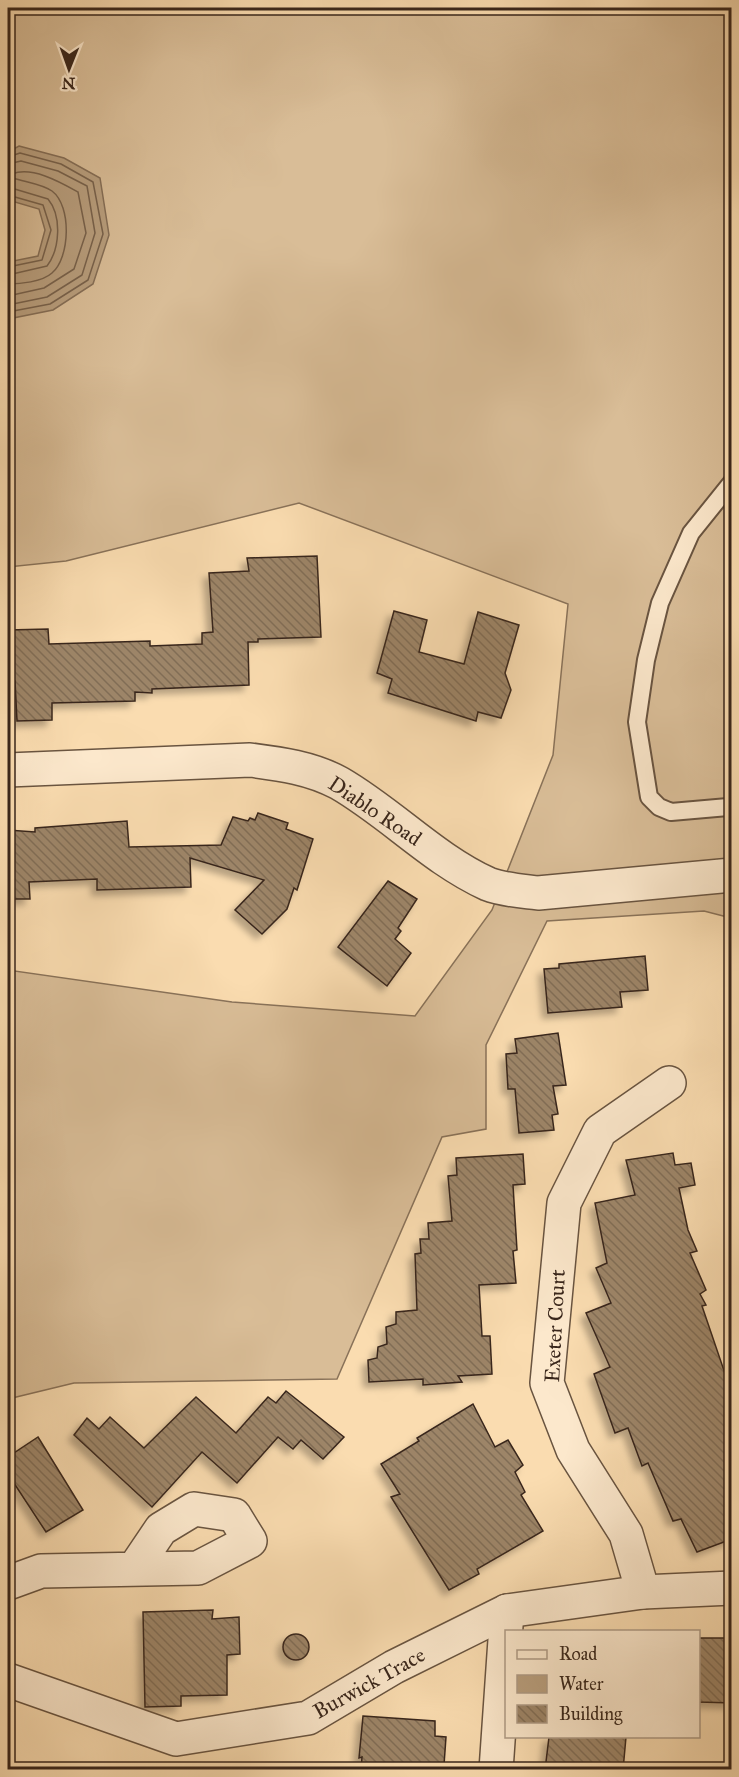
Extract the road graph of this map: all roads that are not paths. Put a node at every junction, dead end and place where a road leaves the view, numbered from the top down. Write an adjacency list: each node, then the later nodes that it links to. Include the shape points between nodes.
1 (732, 482): 3 (lane, via 691,533 660,603 637,722 649,797 659,807 671,812)
2 (8, 770): 4 (street, Diablo Road, via 250,760 285,764 339,783 461,869 490,885 518,891 538,893)
3 (728, 807)
4 (732, 875)
5 (669, 1083): 9 (street, Exeter Court, via 600,1131 564,1203 547,1383 573,1450 626,1534)
6 (134, 1569): 7 (street, via 41,1570)
7 (8, 1583)
8 (732, 1588): 9 (street, Burwick Trace)
9 (643, 1592): 10 (street, Burwick Trace)
10 (507, 1611): 11 (street); 13 (street, Burwick Trace, via 394,1667 308,1718 176,1739)
11 (506, 1630)
12 (505, 1640): 14 (street)
13 (8, 1680)
14 (496, 1770)

